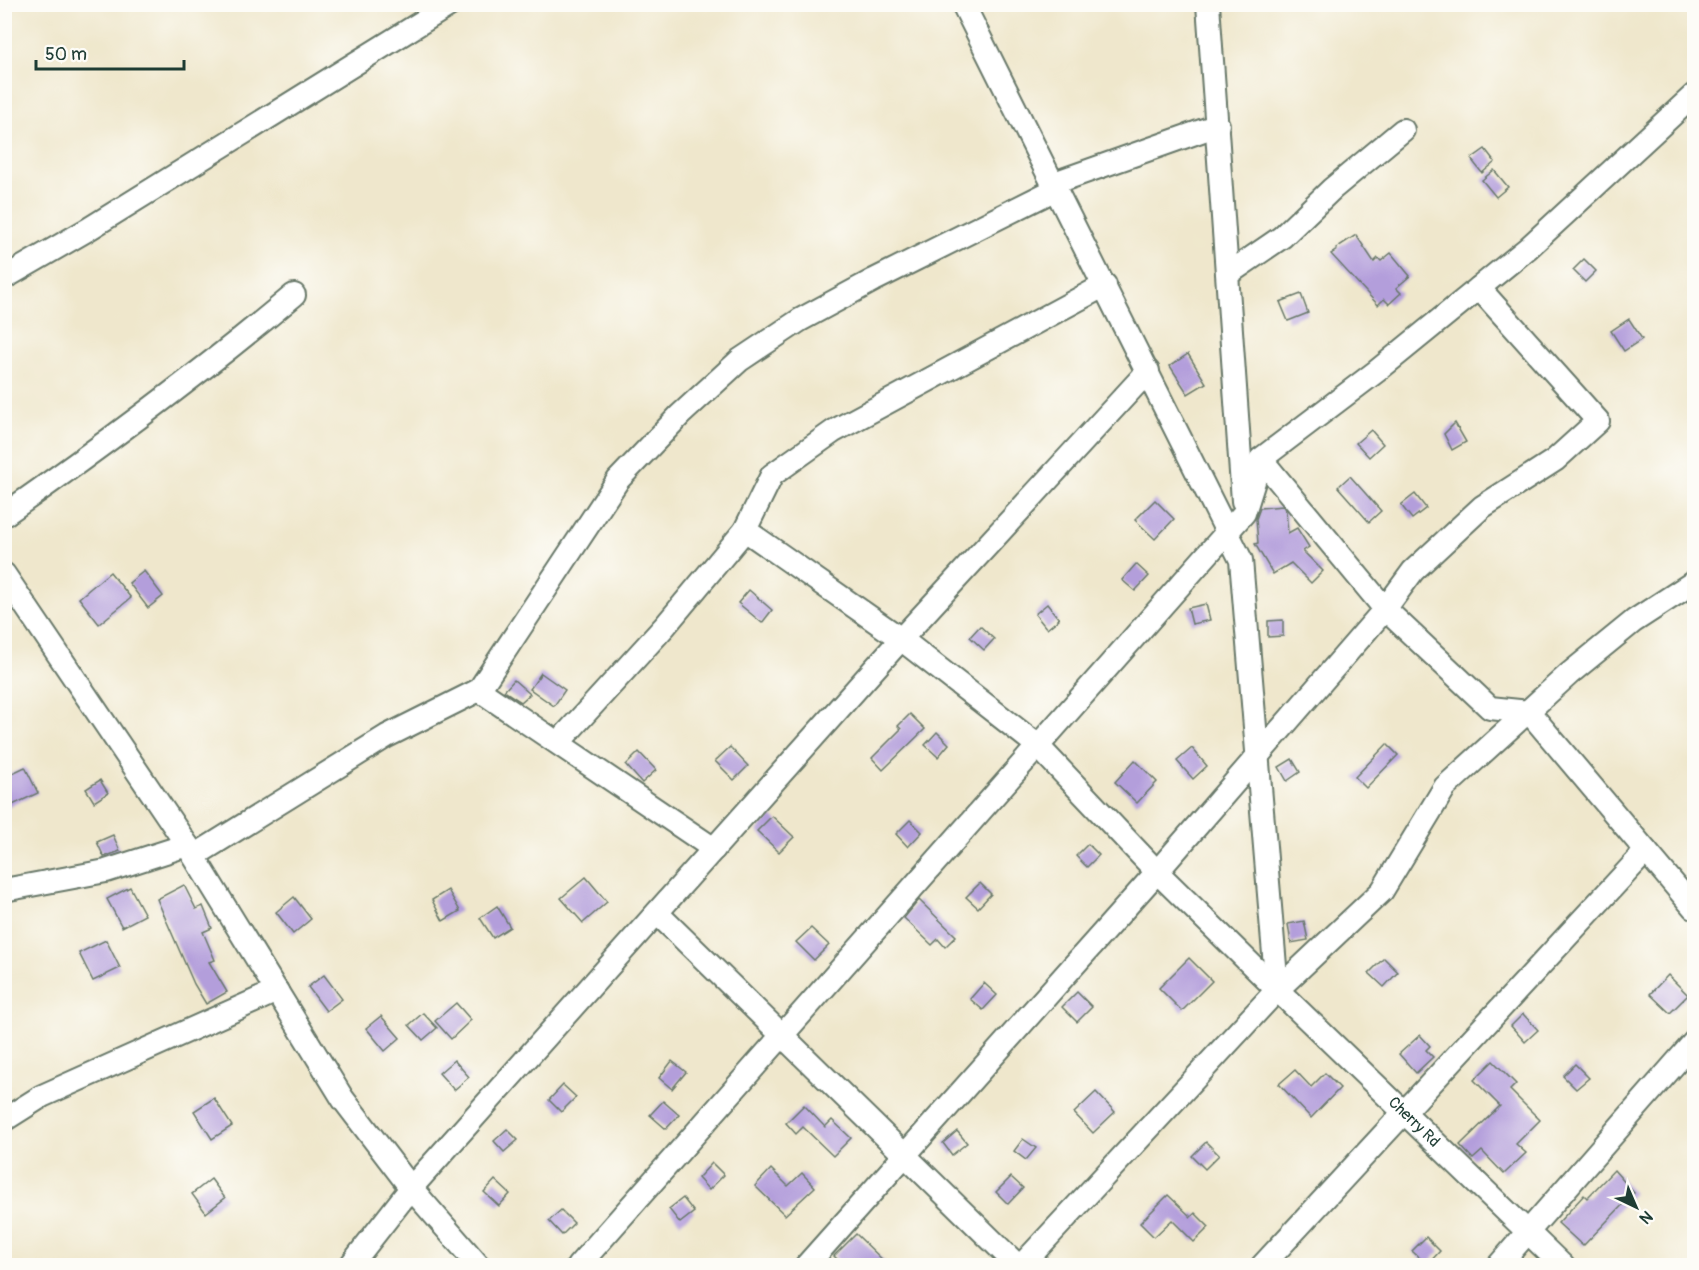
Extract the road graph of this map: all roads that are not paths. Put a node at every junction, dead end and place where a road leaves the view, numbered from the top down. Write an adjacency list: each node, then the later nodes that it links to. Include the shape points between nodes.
1 (451, 4): 9 (street)
2 (963, 4): 7 (street)
3 (1208, 4): 5 (street)
4 (1695, 96): 11 (street)
5 (1218, 125): 7 (street); 8 (street)
6 (1402, 130): 8 (street, via 1282,237)
7 (1055, 186): 10 (street); 24 (street, via 800,320 740,360 680,414 618,480)
8 (1228, 274): 15 (street)
9 (4, 278)
10 (1105, 285): 13 (street); 17 (street, via 834,431 772,475)
11 (1479, 288): 14 (street); 22 (street, via 1598,421 1555,460 1482,507 1413,571)
12 (294, 295): 16 (street, via 116,436)
13 (1148, 371): 18 (street); 23 (street)
14 (1261, 459): 15 (street); 22 (street)
15 (1244, 513): 18 (street); 19 (street)
16 (4, 515)
17 (745, 530): 23 (street, Cherry Rd); 26 (street, via 665,626)
18 (1228, 531): 19 (street); 27 (street)
19 (1241, 560): 28 (street)
20 (4, 574): 30 (street)
21 (1695, 582): 25 (street, via 1634,621)
22 (1385, 609): 25 (street, via 1490,708); 28 (street)
23 (901, 639): 27 (street, Cherry Rd); 29 (street)
24 (479, 690): 26 (street); 30 (street, via 387,735)
25 (1529, 712): 31 (street); 36 (street, via 1445,787 1382,891)
26 (558, 743): 29 (street)
27 (1036, 745): 32 (street, Cherry Rd); 38 (street)
28 (1259, 755): 32 (street); 36 (street)
29 (714, 849): 35 (street)
30 (190, 850): 33 (street); 37 (street)
31 (1646, 851): 34 (street); 40 (street)
32 (1157, 872): 36 (street, Cherry Rd); 42 (street)
33 (4, 890)
34 (1695, 909)
35 (657, 913): 38 (street); 43 (street)
36 (1270, 984): 40 (street, Cherry Rd); 49 (street)
37 (277, 991): 41 (street, via 42,1096); 43 (street, via 343,1099)
38 (781, 1034): 42 (street); 47 (street)
39 (1695, 1042): 44 (street)
40 (1405, 1114): 44 (street, Cherry Rd); 50 (street)
41 (4, 1120)
42 (904, 1154): 48 (street); 49 (street)
43 (411, 1188): 45 (street); 46 (street)
44 (1528, 1232): 51 (street); 52 (street, Cherry Rd)
45 (350, 1266)
46 (479, 1266)
47 (578, 1266)
48 (806, 1266)
49 (1019, 1266)
50 (1262, 1266)
51 (1498, 1266)
52 (1563, 1266)

